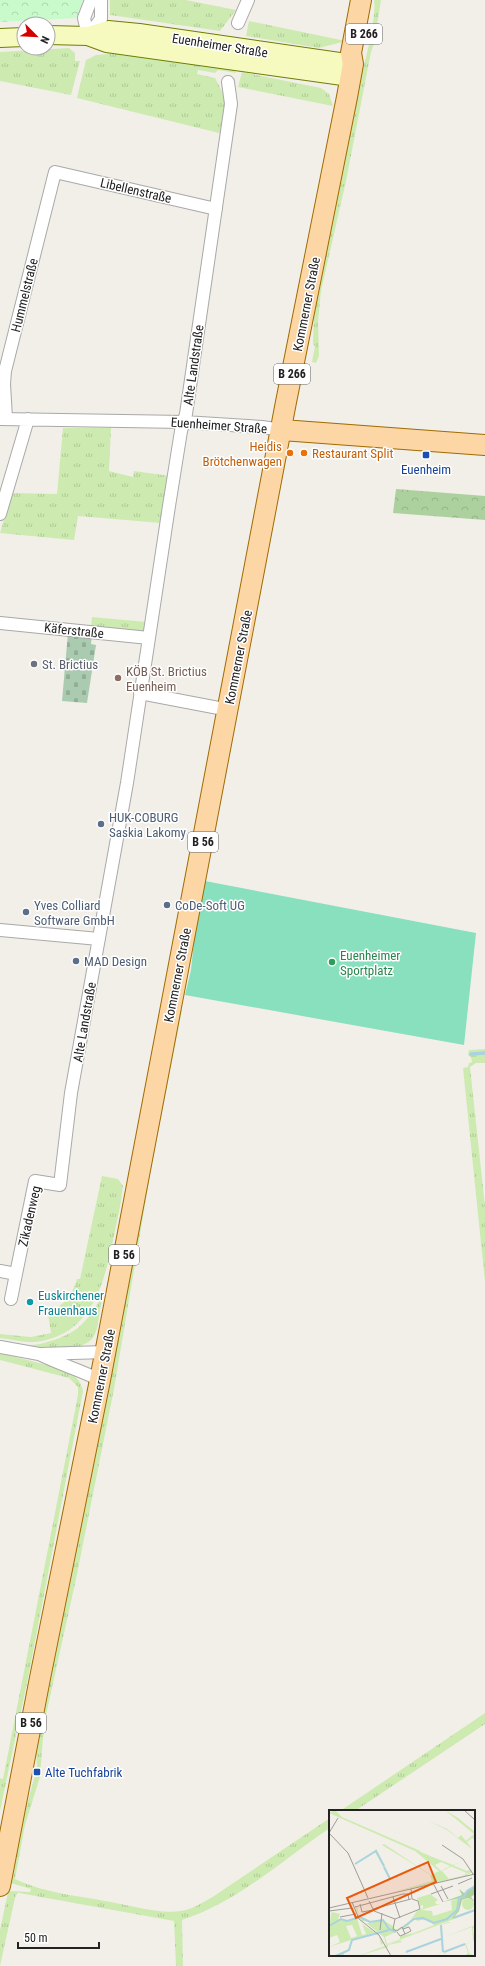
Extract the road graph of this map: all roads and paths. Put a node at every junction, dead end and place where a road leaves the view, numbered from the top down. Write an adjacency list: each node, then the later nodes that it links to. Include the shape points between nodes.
1 (91, 0): 8 (street, via 84,18)
2 (101, 0): 8 (street, via 100,19)
3 (248, 0): 6 (street)
4 (361, 0): 10 (main road, Kommerner Straße / B 266, via 351,53)
5 (368, 0): 10 (main road, Kommerner Straße / B 266, via 360,56)
6 (238, 23)
7 (56, 36): 8 (main road, Euenheimer Straße)
8 (88, 36): 9 (main road, Euenheimer Straße, via 107,43); 10 (main road, Euenheimer Straße, via 108,30 138,33)
9 (298, 71): 10 (main road, Euenheimer Straße); 12 (main road, via 328,81)
10 (352, 71): 12 (main road, Kommerner Straße / B 266)
11 (228, 82): 14 (street, Alte Landstraße, via 231,104)
12 (347, 97): 18 (main road, Kommerner Straße / B 266)
13 (55, 172): 14 (street, Libellenstraße); 15 (street, Hummelstraße, via 5,371)
14 (216, 209): 17 (street, Alte Landstraße)
15 (3, 419): 16 (street, Euenheimer Straße)
16 (28, 419): 17 (street, Euenheimer Straße); 20 (street)
17 (184, 422): 18 (street, Euenheimer Straße); 22 (street, Alte Landstraße)
18 (282, 430): 19 (main road, Euenheimer Straße); 24 (main road, Kommerner Straße / B 56)
19 (485, 445)
20 (0, 514)
21 (0, 623): 22 (street, Käferstraße)
22 (149, 638): 23 (street, Alte Landstraße)
23 (140, 693): 24 (street); 26 (street, Alte Landstraße)
24 (228, 710): 32 (main road, Kommerner Straße / B 56)
25 (0, 930): 26 (street)
26 (99, 939): 27 (street, Alte Landstraße, via 71,1093)
27 (60, 1185): 29 (street, Zikadenweg, via 35,1181)
28 (0, 1271): 29 (street)
29 (16, 1274): 30 (street, Zikadenweg)
30 (11, 1299)
31 (0, 1347): 33 (street)
32 (106, 1352): 33 (street); 34 (main road, Kommerner Straße / B 56)
33 (38, 1354): 34 (street)
34 (100, 1380): 35 (main road, Kommerner Straße / B 56)
35 (0, 1885)

